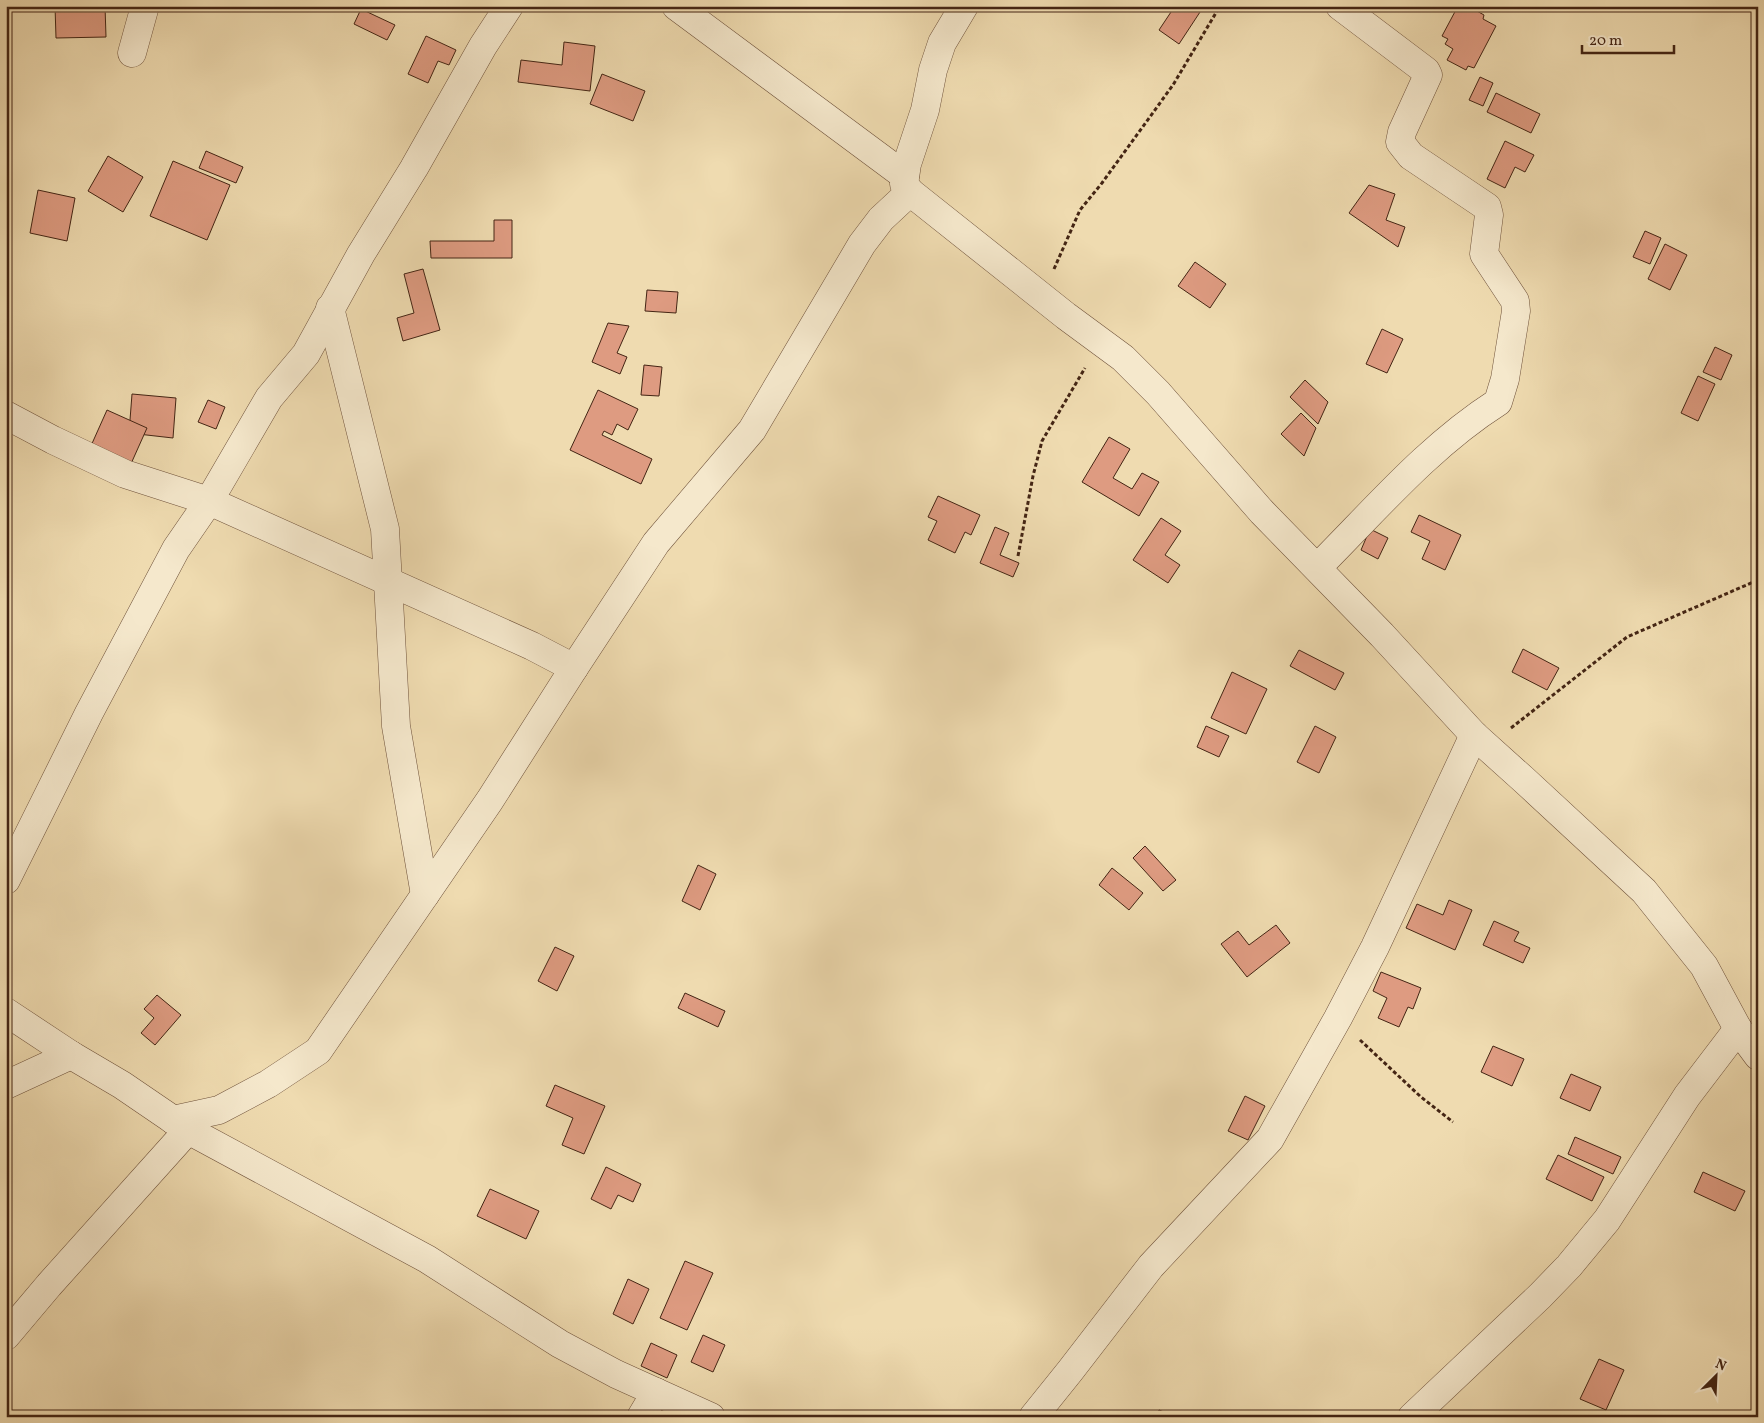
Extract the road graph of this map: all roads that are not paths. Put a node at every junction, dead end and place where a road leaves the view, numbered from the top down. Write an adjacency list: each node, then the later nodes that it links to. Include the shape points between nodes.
1 (145, 6): 6 (street)
2 (509, 6): 8 (street, via 482,46)
3 (676, 6): 7 (street)
4 (964, 6): 7 (street, via 942,43 933,70 926,110 907,164)
5 (1340, 6): 11 (street, via 1426,71 1428,75 1402,132 1400,144 1410,156 1488,207 1484,254 1515,301 1516,311 1498,402 1472,419 1411,472)
6 (132, 53)
7 (908, 184): 11 (street, via 1042,297 1123,358 1158,393 1262,512); 13 (street, via 862,244 752,430 656,542)
8 (330, 308): 10 (street, via 306,354 269,398); 12 (street, via 385,529)
9 (6, 415): 10 (street, via 126,474)
10 (209, 501): 12 (street); 15 (street, via 176,548)
11 (1318, 567): 14 (street)
12 (390, 582): 13 (street); 16 (street, via 396,726)
13 (574, 668): 16 (street)
14 (1481, 741): 18 (street, via 1644,891 1704,966); 27 (street, via 1338,1018 1270,1140 1151,1266)
15 (6, 880)
16 (425, 895): 22 (street, via 318,1051 268,1084 219,1110)
17 (6, 1012): 19 (street)
18 (1738, 1029): 20 (street); 28 (street, via 1686,1096 1607,1220 1569,1266)
19 (71, 1055): 21 (street); 22 (street)
20 (1758, 1056)
21 (6, 1085)
22 (181, 1125): 23 (street); 24 (street, via 427,1259 560,1344)
23 (6, 1336)
24 (656, 1392): 25 (street); 26 (street)
25 (641, 1417)
26 (711, 1417)
27 (1033, 1417)
28 (1412, 1417)

